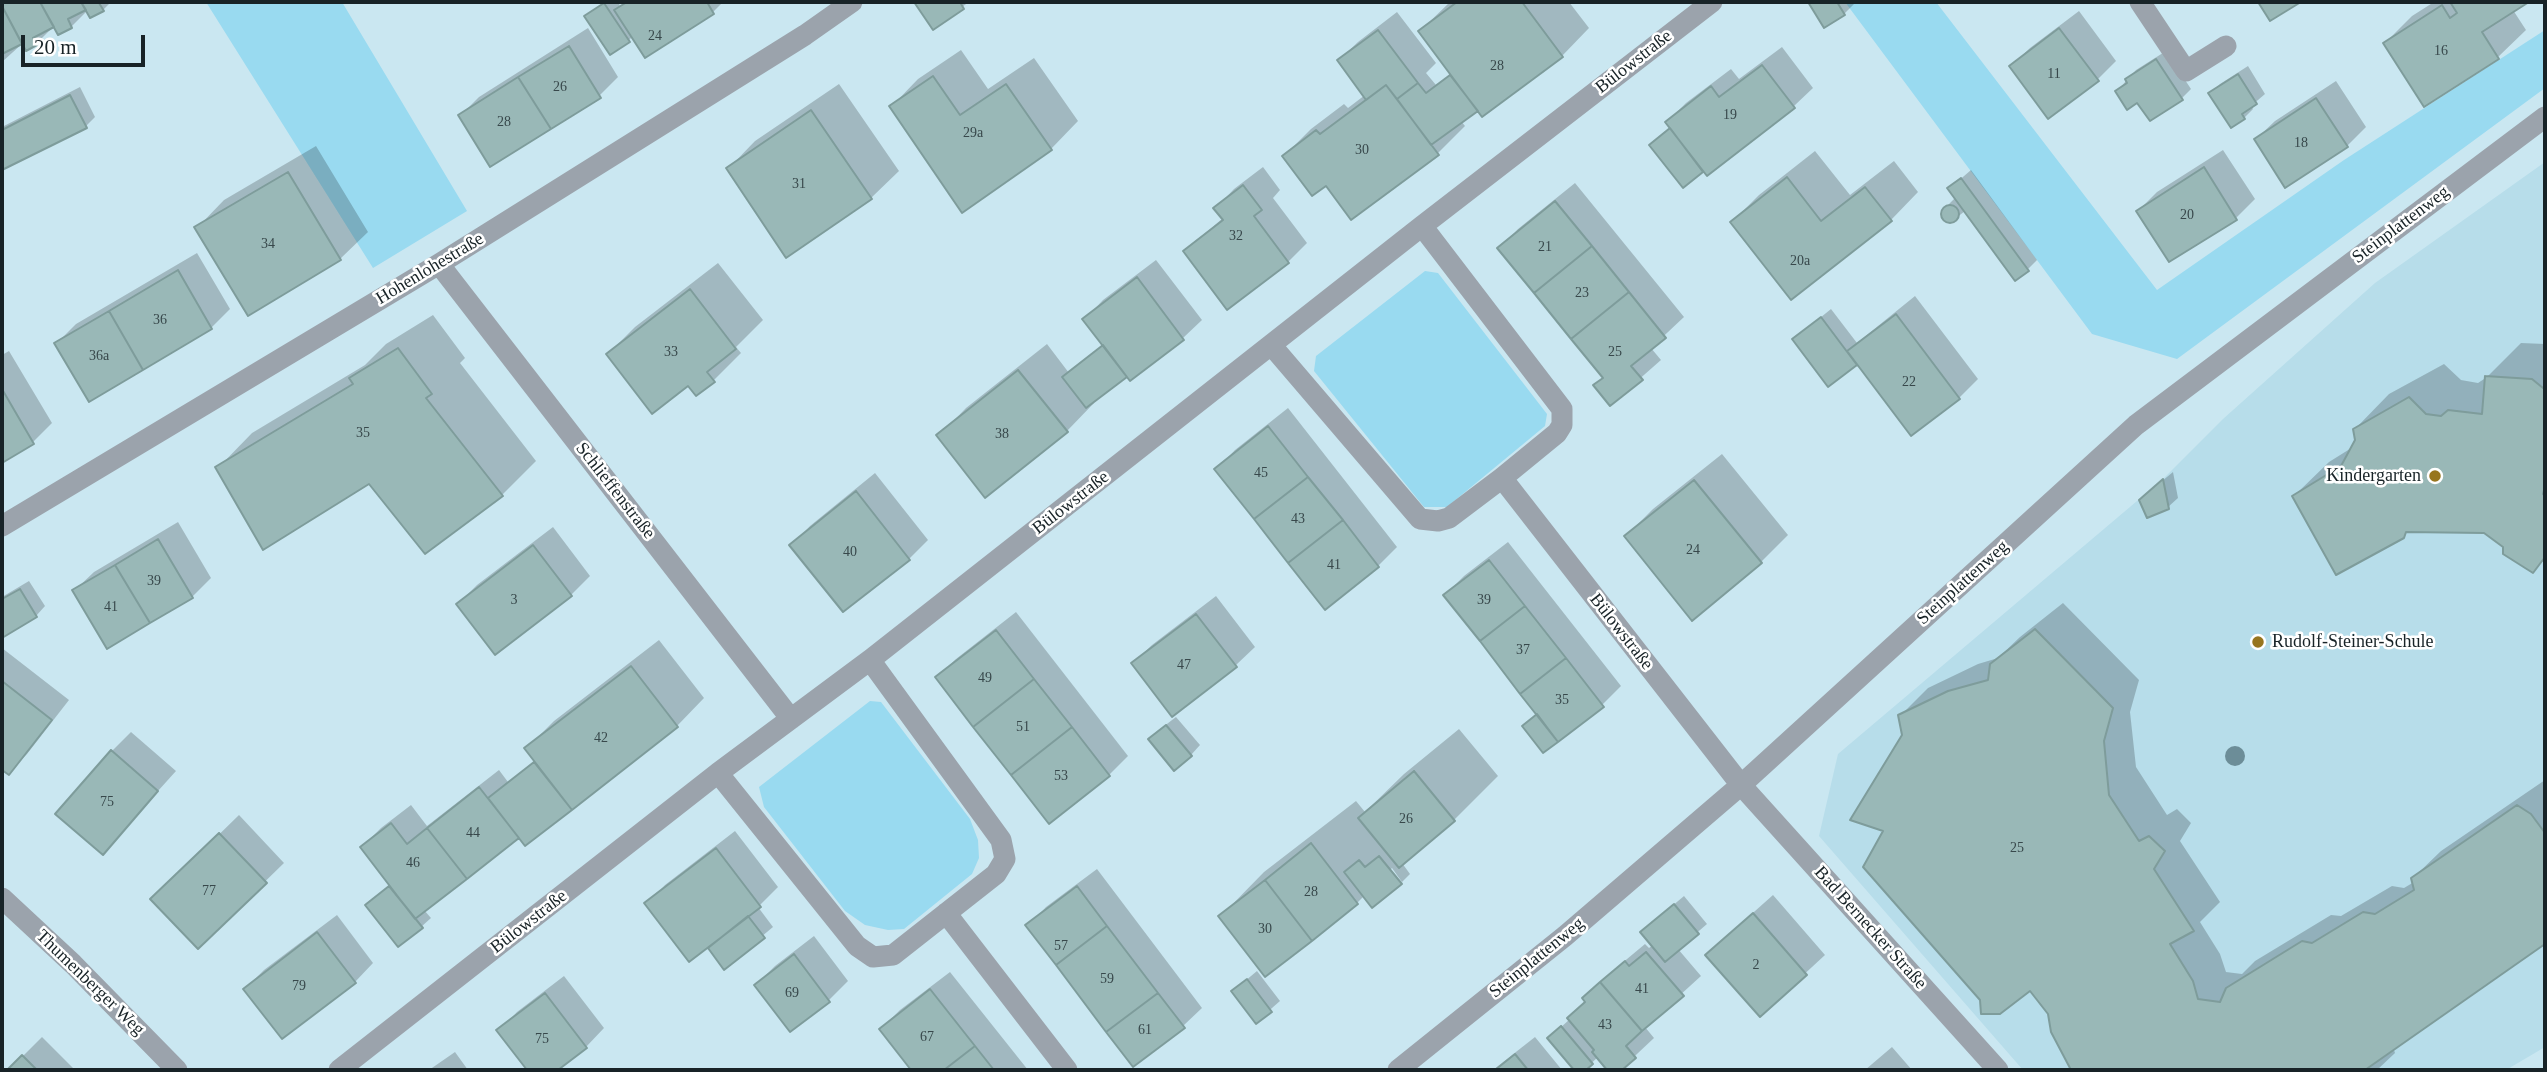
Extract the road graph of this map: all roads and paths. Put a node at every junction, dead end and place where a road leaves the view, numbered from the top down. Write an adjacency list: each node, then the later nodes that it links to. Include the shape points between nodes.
1 (852, 2): 7 (street, Hohenlohestraße)
2 (1712, 2): 6 (street, Bülowstraße)
3 (2140, 2): 4 (street, via 2186,71)
4 (2226, 46)
5 (2545, 117): 14 (street, Steinplattenweg, via 2136,425)
6 (1422, 226): 8 (street, Bülowstraße); 9 (street, via 1562,410 1557,432)
7 (439, 264): 10 (street, Hohenlohestraße); 12 (street, Schlieffenstraße)
8 (1272, 345): 9 (street, via 1420,519 1449,518); 11 (street, Bülowstraße)
9 (1502, 478): 14 (street, Bülowstraße)
10 (2, 526)
11 (870, 660): 12 (street, Bülowstraße); 16 (street, via 1001,840 1005,859 996,874)
12 (791, 719): 13 (street, Bülowstraße)
13 (718, 774): 16 (street, via 857,946 873,957 893,955); 18 (street, Bülowstraße)
14 (1741, 785): 20 (street, Steinplattenweg); 21 (street, Bad Bernecker Straße)
15 (2, 898): 17 (street, Thumenberger Weg)
16 (946, 913): 19 (street)
17 (177, 1070)
18 (339, 1070)
19 (1067, 1070)
20 (1398, 1070)
21 (1998, 1070)

